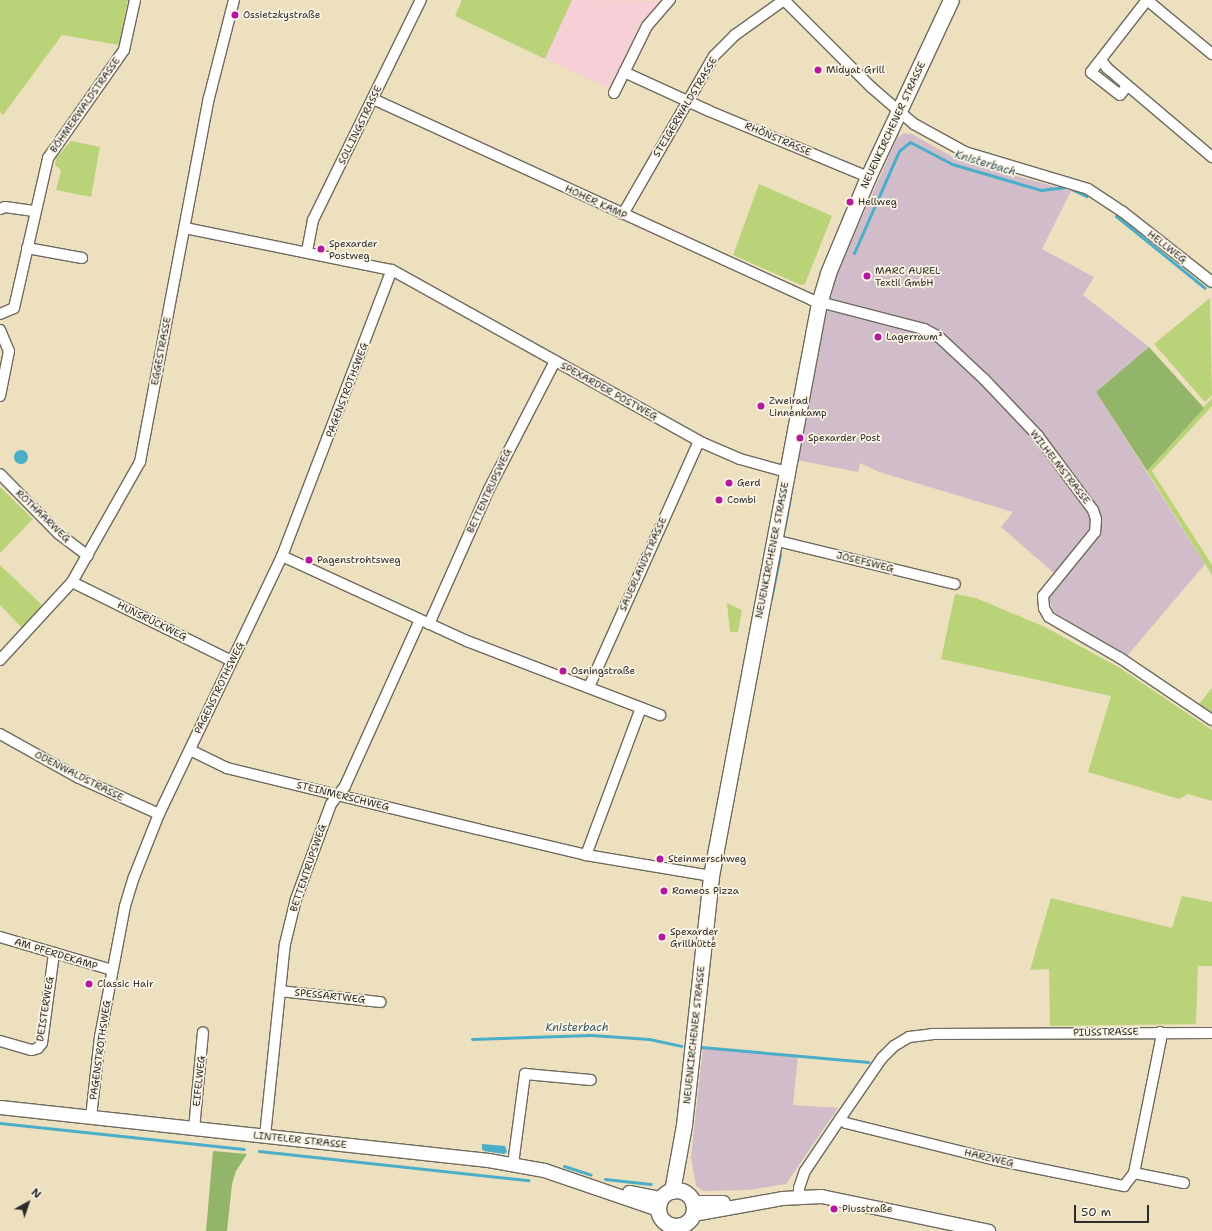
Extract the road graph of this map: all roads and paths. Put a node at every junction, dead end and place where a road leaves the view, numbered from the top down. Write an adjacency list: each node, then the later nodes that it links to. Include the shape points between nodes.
1 (135, 0): 19 (street, BÖHMERWALDSTRASSE, via 124,50 48,158)
2 (234, 0): 21 (street, EGGESTRASSE, via 209,98)
3 (420, 0): 13 (street, SOLLINGSTRASSE)
4 (670, 0): 10 (street, via 647,26)
5 (784, 0): 14 (street, STEIGERWALDSTRASSE, via 726,43 714,56); 15 (street, HELLWEG, via 870,87)
6 (951, 0): 15 (main road, NEUENKIRCHENER STRASSE)
7 (1147, 0): 8 (street); 9 (street)
8 (1212, 54)
9 (1101, 60): 11 (street); 11 (street, via 1091,72 1120,95)
10 (624, 72): 12 (street); 14 (street, RHÖNSTRASSE)
11 (1127, 86): 16 (street)
12 (614, 93)
13 (373, 99): 20 (street, HOHER KAMP); 23 (street, SOLLINGSTRASSE, via 313,220)
14 (688, 101): 17 (street, RHÖNSTRASSE); 20 (street, STEIGERWALDSTRASSE)
15 (900, 110): 17 (main road, NEUENKIRCHENER STRASSE); 26 (street, HELLWEG, via 914,124 965,152 1088,189 1124,212)
16 (1212, 156)
17 (868, 177): 27 (main road, NEUENKIRCHENER STRASSE, via 828,273)
18 (0, 209): 19 (street, via 5,207)
19 (34, 211): 22 (street, BÖHMERWALDSTRASSE)
20 (622, 214): 27 (street, HOHER KAMP)
21 (185, 228): 23 (street, SPEXARDER POSTWEG); 36 (street, EGGESTRASSE, via 140,462)
22 (27, 248): 24 (street); 28 (street, BÖHMERWALDSTRASSE, via 14,308)
23 (307, 251): 25 (street, SPEXARDER POSTWEG)
24 (82, 258)
25 (392, 270): 30 (street, SPEXARDER POSTWEG); 37 (street, PAGENSTROTHSWEG)
26 (1212, 282)
27 (819, 302): 33 (main road, NEUENKIRCHENER STRASSE); 47 (street, WILHELMSTRASSE, via 924,329 939,337 1034,432 1084,496 1096,519 1095,532 1046,590 1044,608 1049,617 1120,658)
28 (0, 314)
29 (0, 330): 31 (street, via 9,351)
30 (555, 361): 32 (street, SPEXARDER POSTWEG); 41 (street, BETTENTRUPSWEG, via 489,489)
31 (0, 396)
32 (698, 441): 33 (street, SPEXARDER POSTWEG, via 740,459); 44 (street, SAUERLANDSTRASSE)
33 (786, 472): 35 (main road, NEUENKIRCHENER STRASSE)
34 (0, 474): 36 (street, ROTHAARWEG, via 59,534)
35 (774, 540): 39 (street, JOSEFSWEG); 53 (main road, NEUENKIRCHENER STRASSE)
36 (88, 556): 38 (street, EGGESTRASSE)
37 (282, 556): 40 (street); 43 (street, PAGENSTROTHSWEG)
38 (72, 582): 42 (street, EGGESTRASSE); 43 (street, HUNSRÜCKWEG)
39 (955, 584)
40 (420, 620): 41 (street); 50 (street, BETTENTRUPSWEG, via 345,786)
41 (429, 624): 44 (street)
42 (0, 660)
43 (232, 661): 49 (street, PAGENSTROTHSWEG)
44 (589, 687): 45 (street)
45 (641, 708): 46 (street); 52 (street)
46 (660, 715)
47 (1212, 720)
48 (0, 734): 51 (street, ODENWALDSTRASSE, via 79,778)
49 (190, 750): 50 (street, STEINMERSCHWEG, via 227,768); 51 (street, PAGENSTROTHSWEG)
50 (338, 794): 52 (street, STEINMERSCHWEG); 57 (street, BETTENTRUPSWEG, via 331,804 296,899 285,944)
51 (159, 814): 56 (street, PAGENSTROTHSWEG, via 127,899)
52 (586, 855): 53 (street, STEINMERSCHWEG)
53 (711, 876): 73 (main road, NEUENKIRCHENER STRASSE)
54 (0, 937): 55 (street, AM PFERDEKAMP)
55 (54, 953): 56 (street, AM PFERDEKAMP); 62 (street, DEISTERWEG, via 42,1043 32,1050)
56 (112, 970): 65 (street, PAGENSTROTHSWEG, via 100,1037)
57 (280, 991): 58 (street, SPESSARTWEG); 68 (street, BETTENTRUPSWEG)
58 (380, 1002)
59 (203, 1032): 67 (street, EIFELWEG)
60 (1160, 1032): 61 (street, PIUSSTRASSE); 66 (street, PIUSSTRASSE, via 932,1034 909,1037 894,1046 882,1058); 70 (street, via 1161,1039)
61 (1212, 1033)
62 (0, 1040)
63 (591, 1080): 69 (street, via 525,1074)
64 (0, 1107): 65 (street, LINTELER STRASSE)
65 (92, 1117): 67 (street, LINTELER STRASSE)
66 (840, 1119): 70 (street, HARZWEG, via 846,1123 892,1135 1117,1187 1130,1182); 72 (street, PIUSSTRASSE, via 805,1171 798,1188)
67 (194, 1129): 68 (street, LINTELER STRASSE)
68 (265, 1136): 69 (street, LINTELER STRASSE)
69 (513, 1164): 73 (street, LINTELER STRASSE, via 544,1170 596,1187 607,1194)
70 (1134, 1173): 71 (street)
71 (1184, 1183)
72 (799, 1196): 73 (street, LINTELER STRASSE, via 760,1202); 75 (street, LINTELER STRASSE, via 840,1200)
73 (676, 1201): 74 (main road, via 661,1219); 74 (main road, via 688,1222)
74 (674, 1228)
75 (988, 1231)

